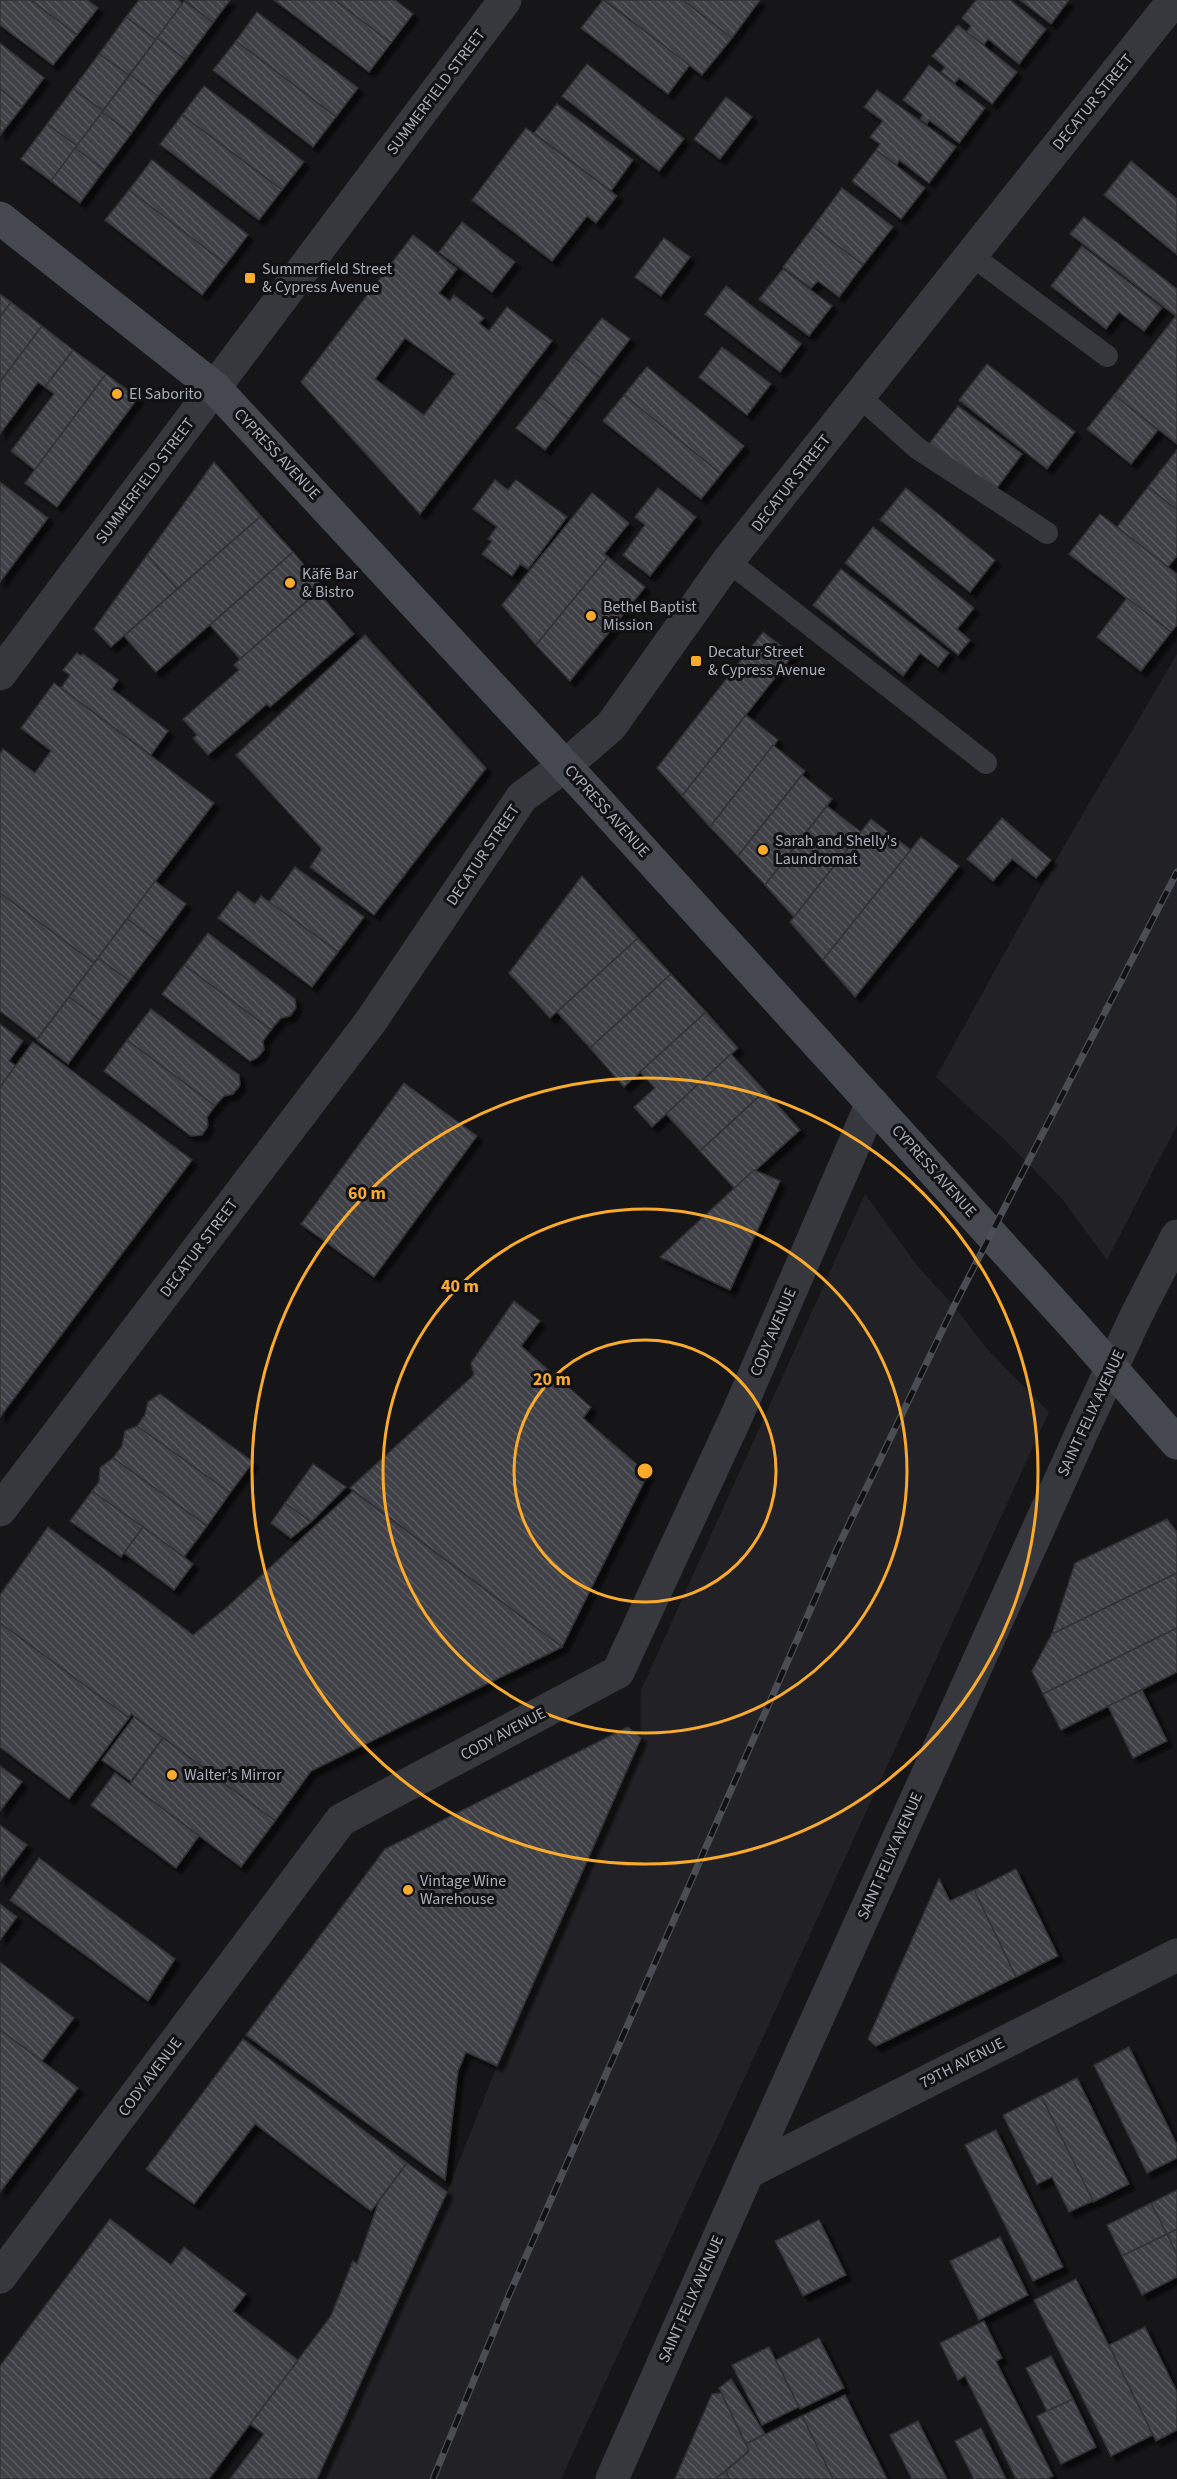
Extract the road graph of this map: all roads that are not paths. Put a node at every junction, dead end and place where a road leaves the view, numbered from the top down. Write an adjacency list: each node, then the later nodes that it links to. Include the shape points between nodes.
1 (505, 0): 6 (street, SUMMERFIELD STREET)
2 (1174, 0): 4 (street, DECATUR STREET)
3 (0, 218): 6 (main road, CYPRESS AVENUE)
4 (971, 255): 5 (lane); 7 (street, DECATUR STREET)
5 (1107, 356)
6 (215, 388): 10 (street, SUMMERFIELD STREET); 12 (main road, CYPRESS AVENUE)
7 (859, 396): 8 (lane, via 917,448); 9 (street, DECATUR STREET)
8 (1047, 533)
9 (728, 561): 11 (lane); 12 (street, DECATUR STREET, via 611,726)
10 (0, 674)
11 (986, 763)
12 (566, 765): 13 (main road, CYPRESS AVENUE); 17 (street, DECATUR STREET, via 522,797 372,1021)
13 (872, 1103): 15 (main road, CYPRESS AVENUE); 20 (street, CODY AVENUE, via 737,1416 618,1672 341,1820)
14 (1177, 1236): 15 (street, SAINT FELIX AVENUE)
15 (1111, 1368): 16 (main road, CYPRESS AVENUE); 19 (street, SAINT FELIX AVENUE)
16 (1177, 1443)
17 (0, 1510)
18 (1177, 1955): 19 (street, 79TH AVENUE)
19 (748, 2172): 21 (street, SAINT FELIX AVENUE)
20 (0, 2277)
21 (612, 2479)

